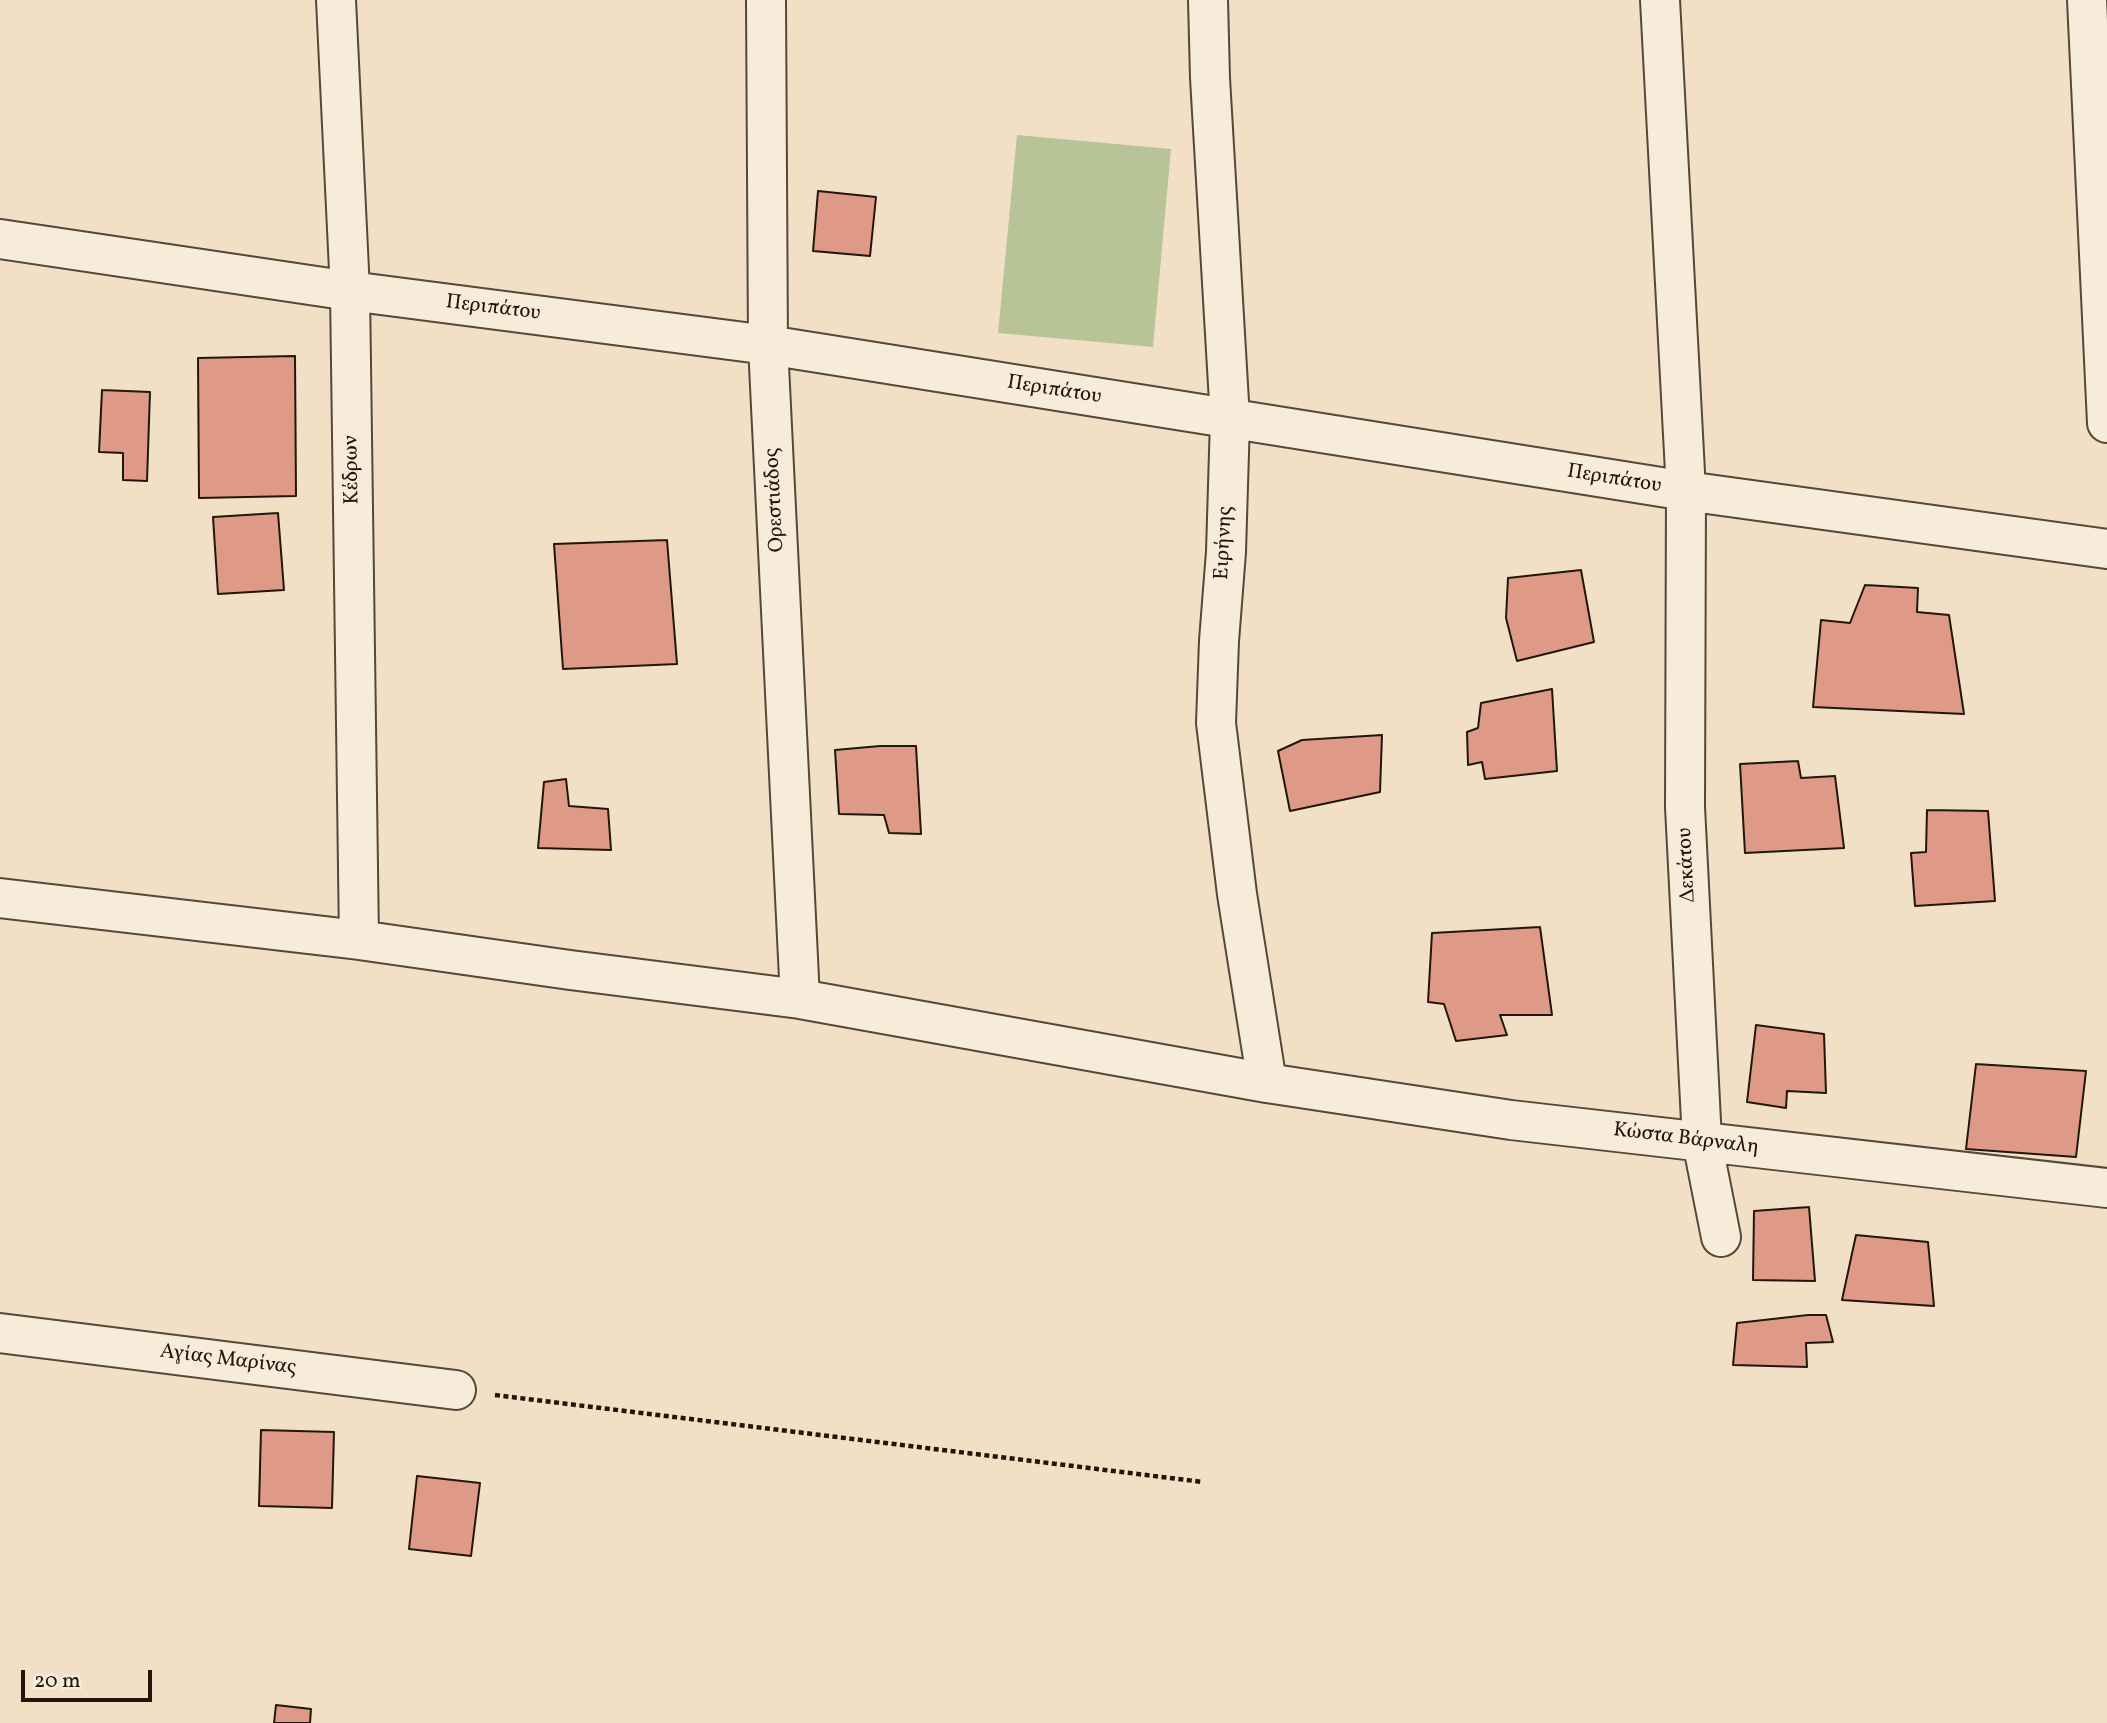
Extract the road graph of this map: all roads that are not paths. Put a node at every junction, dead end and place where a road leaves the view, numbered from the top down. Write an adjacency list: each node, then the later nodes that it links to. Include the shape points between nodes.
1 (335, 0): 7 (street, Κέδρων)
2 (766, 0): 8 (street, Ορεστιάδος)
3 (1208, 0): 9 (street, Ειρήνης)
4 (1660, 0): 11 (street, Δεκάτου)
5 (2087, 0): 10 (street)
6 (0, 239): 7 (street, Περιπάτου)
7 (350, 291): 8 (street, Περιπάτου); 14 (street, Κέδρων)
8 (768, 345): 9 (street, Περιπάτου); 15 (street, Ορεστιάδος)
9 (1230, 419): 11 (street, Περιπάτου); 16 (street, Ειρήνης, via 1216,723)
10 (2107, 423)
11 (1686, 491): 12 (street, Περιπάτου); 17 (street, Δεκάτου, via 1685,807)
12 (2107, 549)
13 (0, 898): 14 (street, Κώστα Βάρναλη)
14 (359, 940): 15 (street, Κώστα Βάρναλη)
15 (800, 999): 16 (street, Κώστα Βάρναλη)
16 (1267, 1083): 17 (street, Κώστα Βάρναλη, via 1511,1120)
17 (1702, 1141): 18 (street, Κώστα Βάρναλη); 19 (street, Δεκάτου)
18 (2107, 1188)
19 (1721, 1237)
20 (0, 1333): 21 (street, Αγίας Μαρίνας)
21 (456, 1390)

